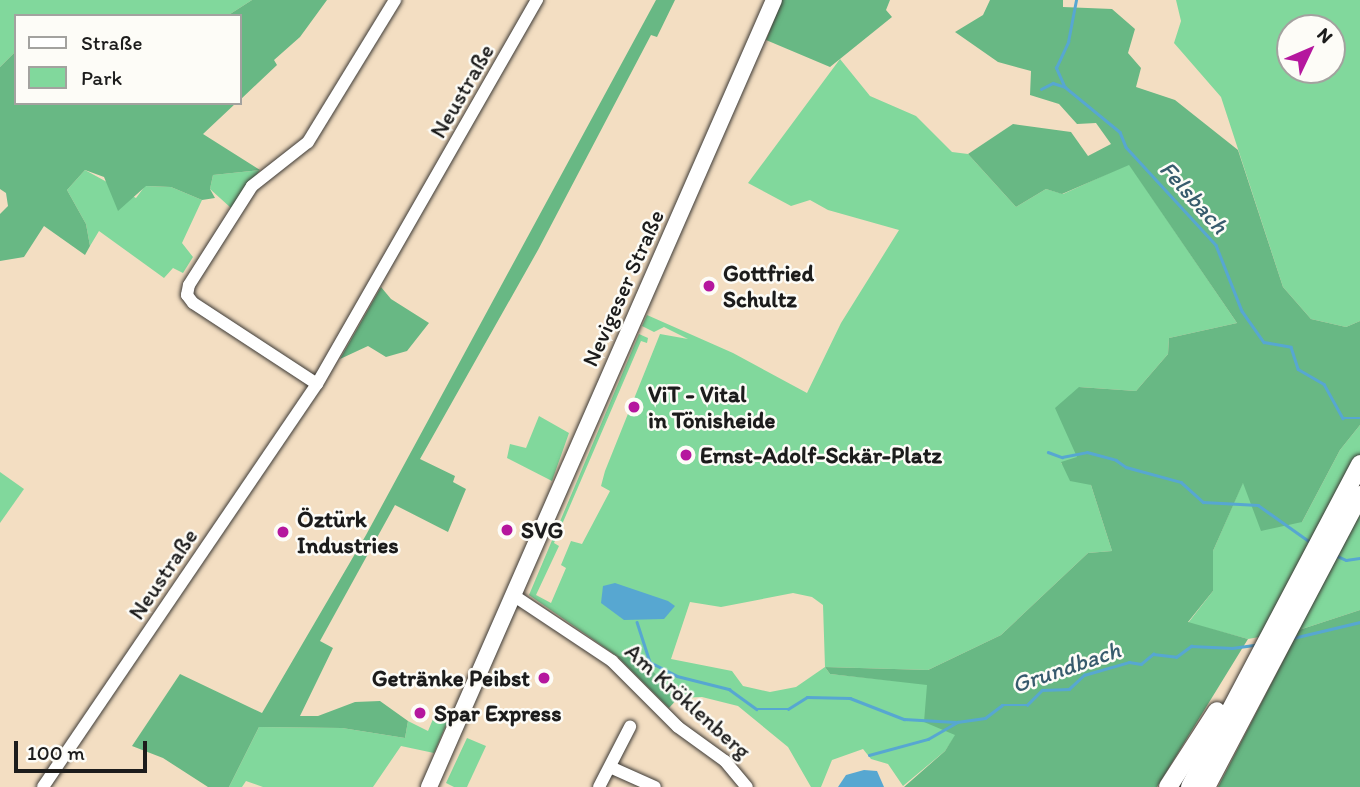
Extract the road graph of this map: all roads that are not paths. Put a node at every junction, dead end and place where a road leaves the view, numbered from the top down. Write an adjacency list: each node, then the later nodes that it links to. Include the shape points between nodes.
1 (395, 0): 4 (street, via 307,142 252,186 194,274 187,295)
2 (537, 0): 4 (street, Neustraße)
3 (774, 0): 7 (main road, Nevigeser Straße)
4 (317, 384): 11 (street, Neustraße)
5 (1360, 464): 10 (highway, via 1260,649)
6 (1360, 495): 10 (highway)
7 (513, 595): 12 (main road, Nevigeser Straße); 15 (street, Am Kröklenberg, via 612,662 678,727 725,761)
8 (629, 727): 9 (street)
9 (610, 767): 13 (street); 14 (street)
10 (1198, 777): 16 (highway)
11 (43, 787)
12 (429, 787)
13 (600, 787)
14 (656, 787)
15 (747, 787)
16 (1168, 787)

